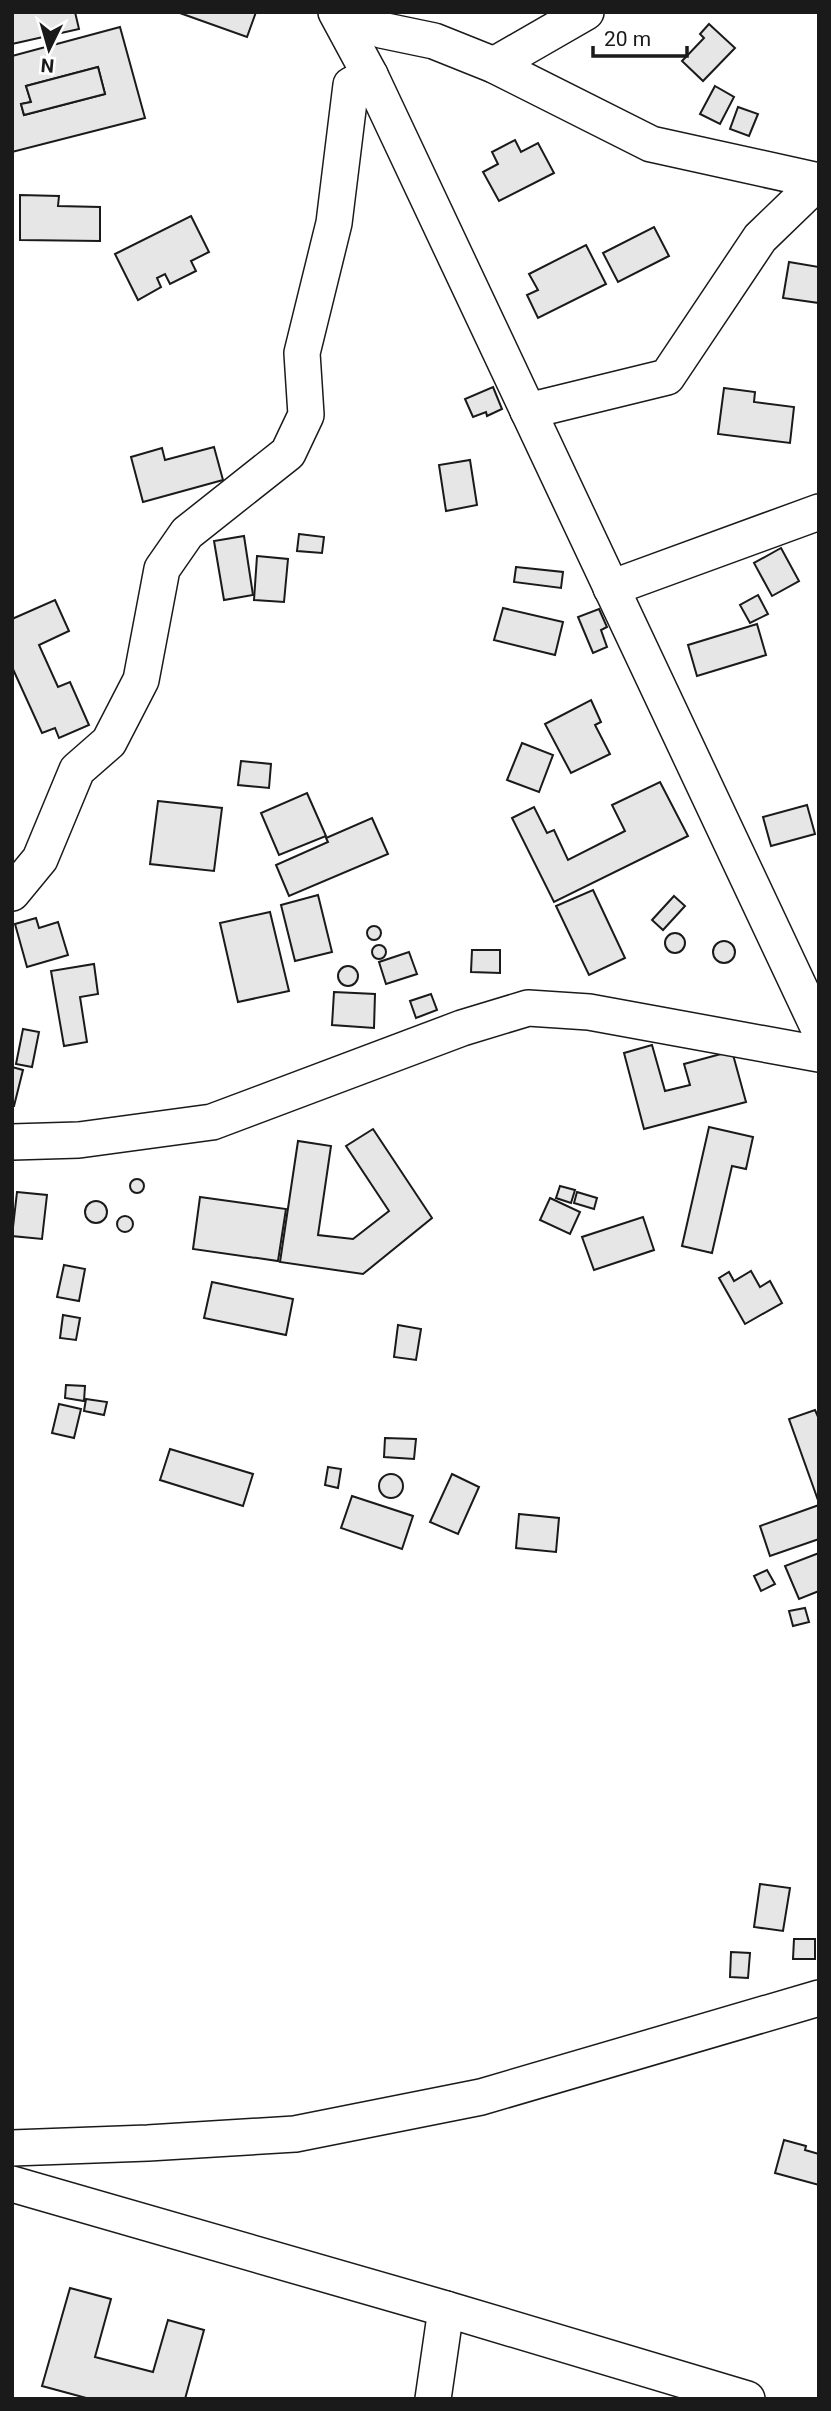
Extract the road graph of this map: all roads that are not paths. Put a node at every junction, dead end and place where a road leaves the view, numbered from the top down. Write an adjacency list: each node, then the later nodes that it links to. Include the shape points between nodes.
1 (336, 12): 5 (street)
2 (356, 12): 4 (street, via 382,30 434,41)
3 (586, 12): 4 (street)
4 (494, 65): 6 (street, via 652,144)
5 (370, 75): 7 (street); 10 (street, via 351,85 334,223 302,353 306,415 288,453 187,533 162,569 141,680 109,742 77,770 40,859)
6 (819, 181): 7 (street, via 760,238 667,377)
7 (528, 411): 9 (street)
8 (819, 512): 9 (street)
9 (611, 588): 11 (street)
10 (12, 893)
11 (819, 1029)
12 (819, 1054): 13 (street, via 589,1012 528,1008 461,1028 212,1122 79,1140)
13 (12, 1142)
14 (819, 1998): 15 (street, via 481,2097 295,2134)
15 (12, 2148)
16 (12, 2184): 17 (street)
17 (446, 2309): 18 (street); 19 (street)
18 (433, 2399)
19 (747, 2399)

